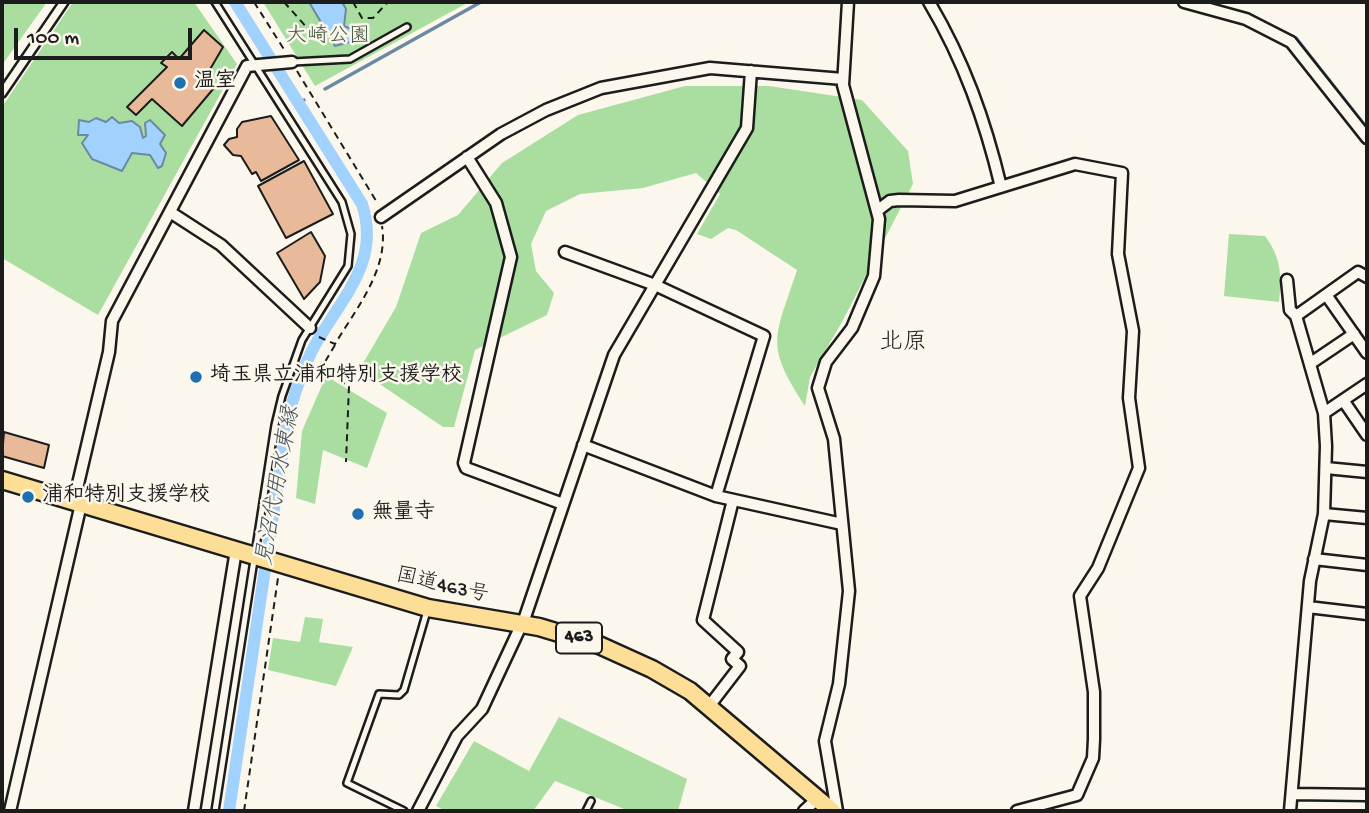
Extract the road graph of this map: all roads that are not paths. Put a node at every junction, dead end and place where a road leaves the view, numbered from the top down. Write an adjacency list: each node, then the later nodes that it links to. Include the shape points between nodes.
1 (64, 2): 11 (street)
2 (215, 2): 8 (lane)
3 (848, 2): 10 (street)
4 (929, 2): 14 (street, via 972,84)
5 (1184, 2): 12 (street, via 1246,19 1291,42)
6 (407, 27): 7 (lane, via 350,58)
7 (292, 62): 8 (street)
8 (255, 63): 16 (street, via 247,66); 24 (lane, via 342,202 351,234 348,266)
9 (751, 71): 10 (street); 13 (street, via 681,71 601,88 546,110); 21 (street, via 747,128)
10 (843, 79): 15 (street)
11 (2, 93)
12 (1367, 138)
13 (467, 157): 17 (street); 39 (street, via 496,203 511,257 464,463 466,468)
14 (1001, 187): 15 (street, via 942,203 890,201); 66 (street, via 1075,164 1122,173 1118,254 1133,331 1129,398 1139,468 1098,568 1080,596 1094,692 1093,758 1077,795)
15 (878, 210): 42 (street, via 874,276 852,328 826,362 818,388 834,439)
16 (170, 212): 24 (street, via 220,245); 38 (street, via 112,321)
17 (381, 217)
18 (565, 251): 21 (street)
19 (1367, 277): 22 (street, via 1358,272)
20 (1287, 280): 23 (street, via 1290,310)
21 (656, 285): 32 (street, via 614,355); 36 (street, via 764,336)
22 (1327, 296): 23 (street); 25 (street)
23 (1296, 316): 27 (street)
24 (311, 330): 44 (lane, via 282,396)
25 (1354, 334): 26 (street); 27 (street)
26 (1367, 353)
27 (1311, 363): 30 (street)
28 (1367, 384): 29 (street)
29 (1343, 400): 30 (street); 31 (street)
30 (1324, 413): 33 (street)
31 (1367, 435)
32 (583, 445): 36 (street); 39 (street)
33 (1326, 468): 34 (street); 40 (street)
34 (1367, 472)
35 (2, 480): 38 (highway, 国道463号 / 463)
36 (716, 496): 37 (street)
37 (733, 500): 42 (street); 53 (street, via 704,620 738,652 732,659 740,666)
38 (78, 503): 43 (highway, 国道463号 / 463); 58 (street)
39 (563, 504): 52 (street)
40 (1324, 514): 41 (street); 45 (street)
41 (1367, 518)
42 (842, 524): 65 (street, via 849,591 839,684 825,741)
43 (236, 550): 44 (highway, 国道463号 / 463); 47 (street)
44 (255, 557): 48 (lane); 50 (highway, 国道463号 / 463, via 279,569)
45 (1314, 559): 46 (street); 49 (street)
46 (1367, 565)
47 (231, 578): 48 (lane); 59 (street)
48 (248, 581): 60 (lane)
49 (1308, 607): 51 (street); 54 (street)
50 (428, 608): 52 (highway, 国道463号 / 463); 61 (lane, via 404,690 399,695 379,694 347,783)
51 (1367, 614)
52 (522, 624): 53 (highway, 国道463号 / 463, via 599,645 676,681); 62 (street, via 482,709 457,736)
53 (709, 705): 56 (highway, 国道463号 / 463)
54 (1292, 794): 55 (street); 67 (street)
55 (1367, 795)
56 (817, 799): 64 (street); 65 (highway, 国道463号 / 463)
57 (591, 801): 63 (lane)
58 (10, 811)
59 (194, 811)
60 (215, 811)
61 (404, 811)
62 (418, 811)
63 (586, 811)
64 (804, 811)
65 (835, 811)
66 (1017, 811)
67 (1290, 811)

